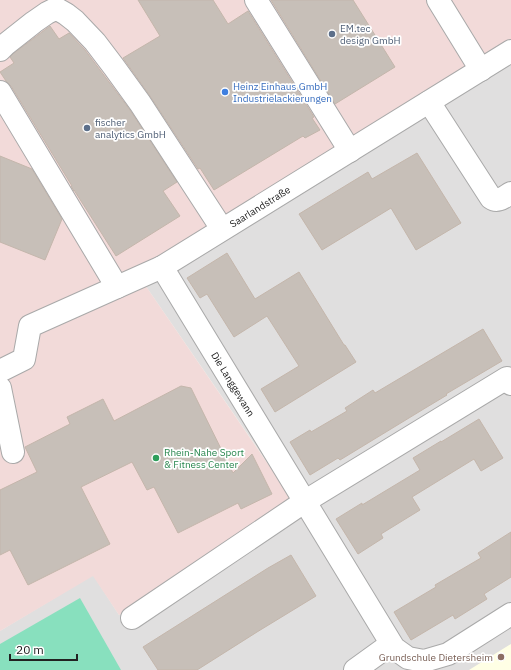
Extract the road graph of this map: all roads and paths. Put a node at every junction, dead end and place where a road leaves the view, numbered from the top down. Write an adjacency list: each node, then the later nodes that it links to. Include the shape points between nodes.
1 (256, 0): 8 (street)
2 (438, 0): 5 (street)
3 (0, 50): 10 (street, via 46,13 59,10 70,17 95,42 114,67)
4 (511, 51): 5 (street, Saarlandstraße)
5 (481, 70): 7 (street, Saarlandstraße)
6 (0, 92): 12 (street)
7 (429, 102): 8 (street, Saarlandstraße); 9 (street, via 491,198 497,200)
8 (350, 150): 10 (street, Saarlandstraße)
9 (511, 193)
10 (222, 229): 11 (street, Saarlandstraße)
11 (162, 267): 12 (street, Saarlandstraße); 17 (street, Die Langgewann)
12 (117, 287): 13 (street, Saarlandstraße, via 30,326 24,359)
13 (0, 371)
14 (511, 384): 17 (street, via 508,378)
15 (0, 388): 16 (street)
16 (13, 452)
17 (304, 502): 19 (street); 20 (street, Die Langgewann)
18 (511, 614): 21 (street, Die Langgewann, via 448,654)
19 (132, 618)
20 (392, 644): 21 (street, Die Langgewann); 22 (street)
21 (417, 664)
22 (355, 670)

